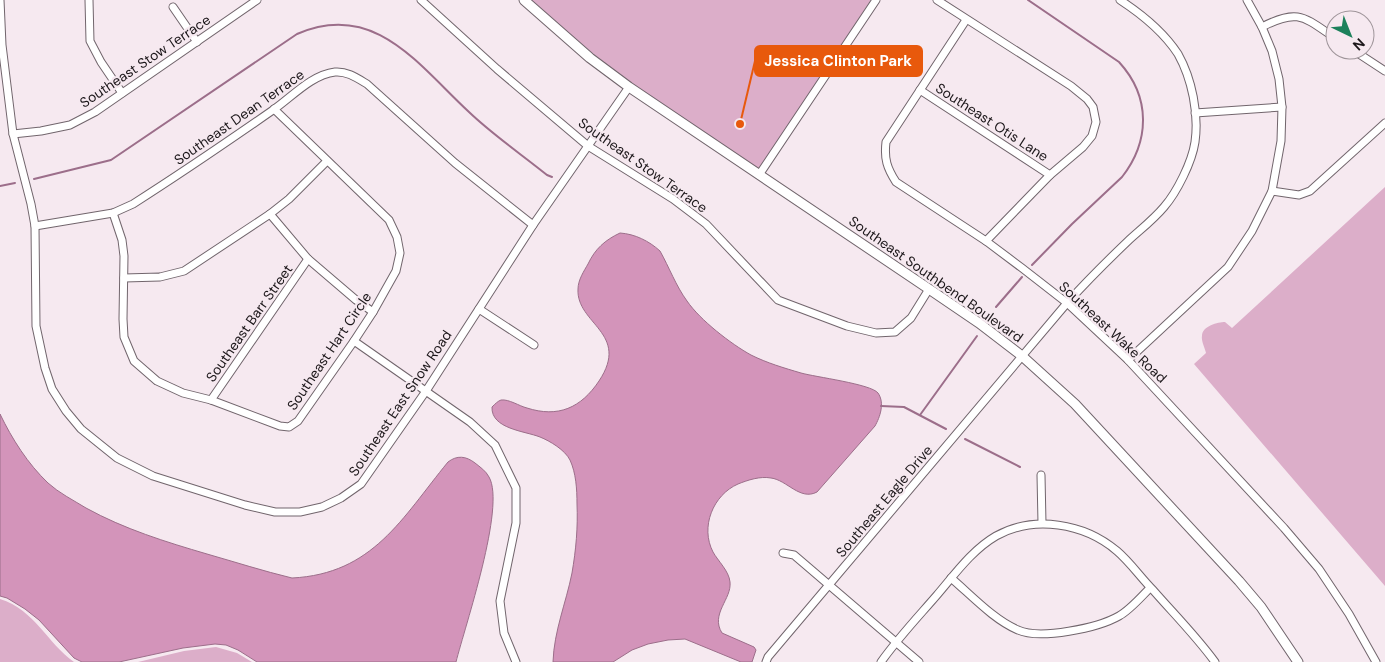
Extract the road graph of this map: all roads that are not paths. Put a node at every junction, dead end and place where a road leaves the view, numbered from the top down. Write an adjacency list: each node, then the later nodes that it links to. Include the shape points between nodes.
1 (0, 0): 24 (street, Southeast East Snow Road)
2 (89, 0): 19 (street, via 90,41)
3 (257, 0): 14 (street, Southeast Stow Terrace)
4 (421, 0): 25 (street, Southeast Stow Terrace)
5 (524, 0): 17 (street, Southeast Southbend Boulevard, via 590,58)
6 (876, 0): 27 (street)
7 (937, 0): 11 (street)
8 (1120, 0): 22 (street, Southeast Eagle Drive, via 1150,21 1178,54 1188,75)
9 (1246, 0): 12 (street)
10 (173, 8): 14 (street)
11 (966, 20): 18 (street, Southeast Wake Road); 28 (street, via 1071,86 1093,107 1096,122 1092,136)
12 (1262, 27): 13 (street, via 1286,16 1299,16); 20 (street, via 1279,79)
13 (1325, 31)
14 (197, 42): 19 (street, Southeast Stow Terrace)
15 (1368, 60): 16 (street)
16 (1385, 71)
17 (629, 87): 25 (street, Southeast East Snow Road); 27 (street, Southeast Southbend Boulevard)
18 (920, 90): 28 (street, Southeast Otis Lane); 34 (street, Southeast Wake Road, via 886,142 884,158 888,171 896,182)
19 (122, 93): 24 (street, Southeast Stow Terrace, via 70,125)
20 (1282, 107): 22 (street); 29 (street, via 1281,141)
21 (274, 109): 26 (street, Southeast Hart Circle); 30 (street, Southeast Dean Terrace, via 153,191); 32 (street, Southeast Dean Terrace, via 320,77 336,72 351,74 367,84 455,163)
22 (1195, 113): 38 (street, Southeast Eagle Drive, via 1195,143 1177,189 1164,207)
23 (1385, 123): 29 (street, via 1310,192 1299,195)
24 (13, 134): 33 (street, Southeast East Snow Road)
25 (588, 146): 32 (street, Southeast East Snow Road); 37 (street, Southeast Stow Terrace, via 673,199 706,224 778,300 847,326 876,333 895,332 911,318)
26 (327, 161): 31 (street); 40 (street, Southeast Hart Circle, via 389,220 397,237 400,253 396,271)
27 (759, 175): 37 (street, Southeast Southbend Boulevard)
28 (1050, 175): 34 (street)
29 (1272, 191): 44 (street, via 1252,231 1228,267)
30 (113, 213): 33 (street, Southeast Dean Terrace); 36 (street, Southeast Hart Circle, via 122,240)
31 (270, 214): 35 (street); 36 (street, via 184,271 160,277)
32 (533, 225): 39 (street, Southeast East Snow Road)
33 (35, 226): 45 (street, Southeast East Snow Road, via 36,326 52,388 81,429 117,458 153,476 245,506 275,512 300,512 322,507 361,484)
34 (986, 241): 38 (street, Southeast Wake Road)
35 (308, 259): 40 (street); 46 (street, Southeast Barr Street)
36 (124, 278): 46 (street, Southeast Hart Circle, via 124,337 134,361 157,381 183,393)
37 (929, 289): 43 (street, Southeast Southbend Boulevard)
38 (1066, 303): 43 (street, Southeast Eagle Drive); 44 (street, Southeast Wake Road)
39 (479, 309): 42 (street); 45 (street, Southeast East Snow Road)
40 (373, 312): 41 (street, Southeast Hart Circle)
41 (354, 342): 45 (street); 46 (street, Southeast Hart Circle, via 298,421 289,427)
42 (534, 345)
43 (1022, 356): 51 (street, Southeast Eagle Drive); 59 (street, Southeast Southbend Boulevard, via 1075,404 1238,581 1261,607)
44 (1128, 360): 60 (street, Southeast Wake Road, via 1309,557 1349,614)
45 (426, 391): 54 (street, via 470,422 495,445 516,488 516,522 500,601 504,633)
46 (211, 400)
47 (1041, 475): 48 (street)
48 (1042, 523): 50 (street, via 1019,526 996,537 973,553); 52 (street, via 1073,528 1102,541 1117,551)
49 (783, 553): 51 (street, via 794,556)
50 (951, 578): 52 (street, via 1006,624 1020,631 1044,634 1095,626 1120,616); 53 (street)
51 (829, 585): 53 (street); 55 (street, Southeast Eagle Drive)
52 (1150, 588): 58 (street, via 1195,635)
53 (896, 641): 56 (street); 57 (street)
54 (516, 662)
55 (766, 662)
56 (881, 662)
57 (919, 662)
58 (1215, 662)
59 (1298, 662)
60 (1376, 662)

